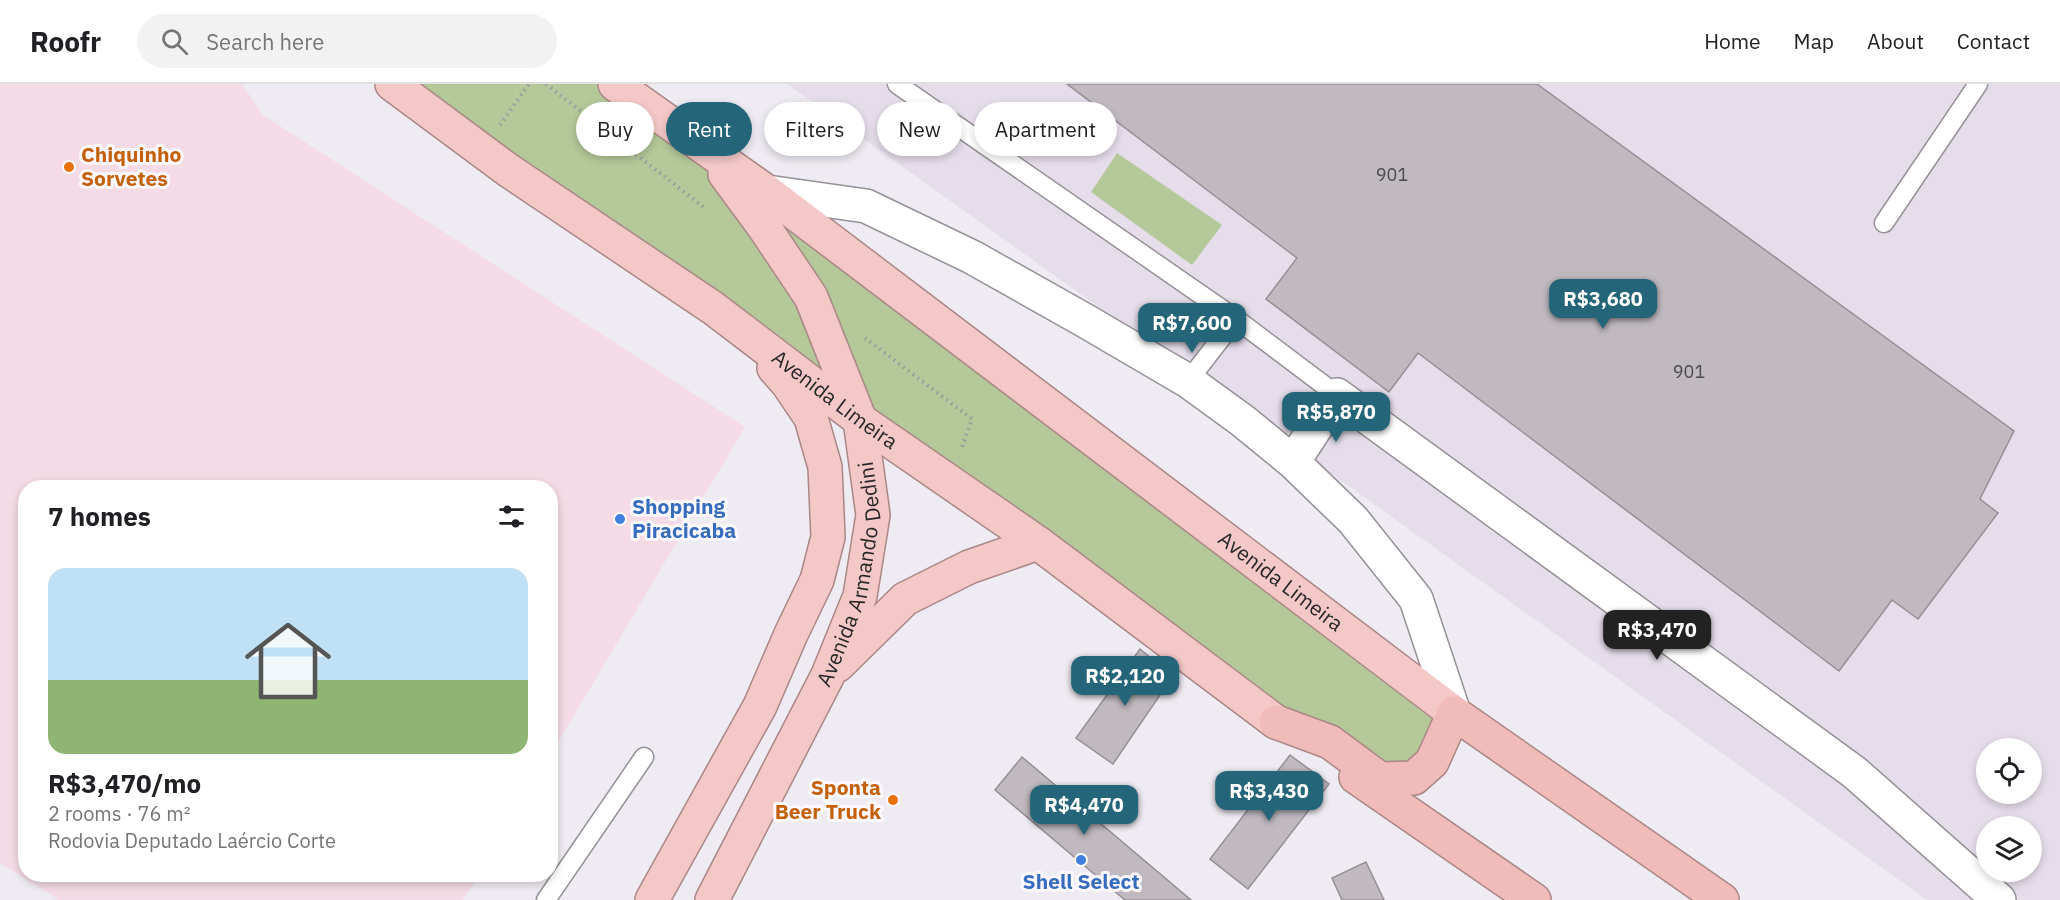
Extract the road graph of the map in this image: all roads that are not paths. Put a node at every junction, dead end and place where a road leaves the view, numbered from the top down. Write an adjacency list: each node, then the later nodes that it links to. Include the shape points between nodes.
1 (392, 84): 10 (highway, Avenida Limeira, via 508,170)
2 (615, 84): 5 (highway, Avenida Limeira)
3 (897, 84): 11 (lane)
4 (1978, 84): 9 (lane)
5 (666, 121)
6 (712, 156): 14 (highway, Avenida Armando Dedini, via 811,297)
7 (714, 156): 8 (highway, Avenida Limeira)
8 (767, 192): 12 (street, via 866,206 972,257); 18 (highway, Avenida Limeira)
9 (1884, 223)
10 (713, 308): 14 (highway, Avenida Limeira); 22 (highway, Avenida Armando Dedini, via 788,384 811,418 825,467 828,537 817,580 760,706)
11 (1236, 319): 12 (lane); 13 (lane)
12 (1188, 381): 15 (street)
13 (1337, 395): 15 (street); 26 (street, via 1854,772)
14 (860, 420): 16 (highway, Avenida Limeira); 17 (highway, Avenida Armando Dedini, via 873,515 860,596)
15 (1293, 462): 18 (street, via 1353,520 1416,599)
16 (1038, 543): 17 (highway, via 969,567 905,599); 19 (highway, Avenida Limeira)
17 (828, 675): 23 (highway, Avenida Armando Dedini)
18 (1455, 713): 19 (highway, via 1432,762 1414,778 1380,779 1330,742); 25 (highway)
19 (1276, 722): 24 (highway)
20 (644, 757): 21 (lane)
21 (546, 900)
22 (652, 900)
23 (712, 900)
24 (1534, 900)
25 (1722, 900)
26 (1999, 900)

